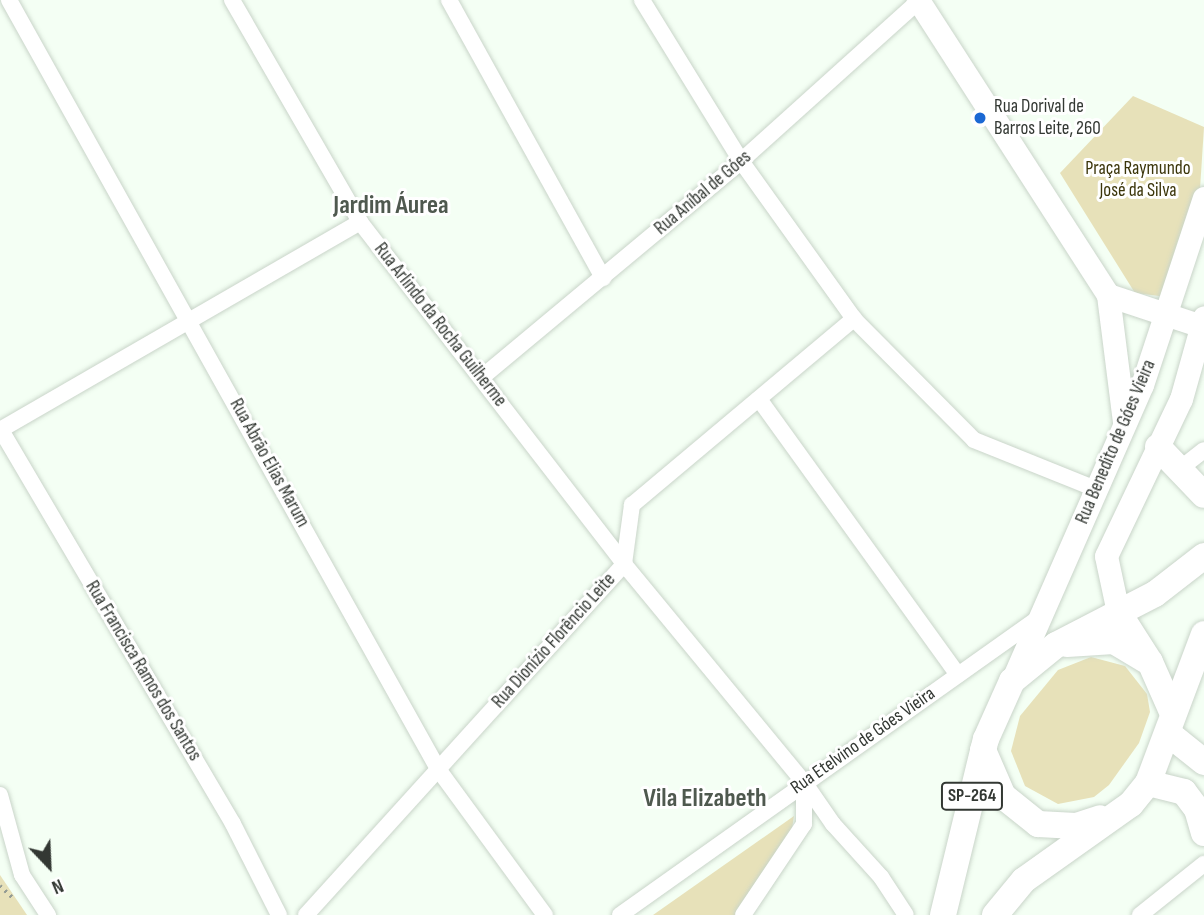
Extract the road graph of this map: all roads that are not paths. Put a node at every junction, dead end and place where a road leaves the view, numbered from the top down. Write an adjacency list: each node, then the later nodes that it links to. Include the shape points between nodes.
1 (9, 0): 13 (street, Rua Abrão Elias Marum)
2 (232, 0): 8 (street, Rua Arlindo da Rocha Guilherme)
3 (449, 0): 9 (street)
4 (642, 0): 6 (street)
5 (918, 1): 6 (street, Rua Aníbal de Góes); 10 (main road)
6 (741, 161): 9 (street, Rua Aníbal de Góes); 12 (street)
7 (1204, 198): 11 (main road, Rua Benedito de Góes Vieira)
8 (360, 222): 13 (street); 15 (street, Rua Arlindo da Rocha Guilherme)
9 (603, 278): 15 (street, Rua Aníbal de Góes)
10 (1108, 295): 11 (main road); 17 (main road)
11 (1167, 318): 14 (main road); 17 (main road, Rua Benedito de Góes Vieira)
12 (854, 319): 16 (street, Rua Dionízio Florêncio Leite); 22 (street, via 974,440)
13 (190, 320): 18 (street); 36 (street, Rua Abrão Elias Marum)
14 (1202, 322): 19 (main road, Rua Benedito de Góes Vieira, via 1181,399)
15 (481, 378): 25 (street, Rua Arlindo da Rocha Guilherme)
16 (759, 399): 25 (street, Rua Dionízio Florêncio Leite, via 632,505); 31 (street)
17 (1123, 429): 19 (main road); 22 (main road, Rua Benedito de Góes Vieira)
18 (1, 430): 44 (street, Rua Francisca Ramos dos Santos, via 233,824)
19 (1158, 447): 21 (main road); 26 (main road, Rua Benedito de Góes Vieira, via 1106,556)
20 (1204, 450): 21 (street)
21 (1181, 468): 23 (main road)
22 (1096, 489): 27 (main road, Rua Benedito de Góes Vieira)
23 (1204, 495)
24 (1204, 556): 26 (main road, SP-264, via 1155,594)
25 (624, 564): 36 (street, Rua Dionízio Florêncio Leite); 37 (street, Rua Arlindo da Rocha Guilherme)
26 (1118, 612): 29 (main road, SP-264); 30 (main road)
27 (1039, 618): 31 (street, Rua Etelvino de Góes Vieira); 32 (main road, Rua Benedito de Góes Vieira)
28 (1204, 634): 33 (main road)
29 (1056, 645): 30 (main road, via 1114,641); 32 (main road, SP-264)
30 (1150, 662): 33 (main road)
31 (958, 675): 37 (street, Rua Etelvino de Góes Vieira)
32 (1012, 681): 34 (main road, SP-264)
33 (1170, 724): 35 (main road); 38 (main road)
34 (983, 750): 40 (main road, via 1003,796 1038,824 1058,827 1092,822); 50 (main road, SP-264)
35 (1204, 762)
36 (438, 769): 45 (street, Rua Dionízio Florêncio Leite); 46 (street, Rua Abrão Elias Marum)
37 (804, 782): 47 (street, Rua Etelvino de Góes Vieira); 48 (street, via 804,824); 49 (street, Rua Arlindo da Rocha Guilherme)
38 (1148, 783): 40 (main road); 41 (main road, via 1184,792 1197,809)
39 (0, 795): 43 (street, via 22,875)
40 (1131, 804): 51 (main road, via 1024,880)
41 (1204, 833)
42 (1204, 864): 52 (street)
43 (48, 915)
44 (279, 915)
45 (306, 915)
46 (545, 915)
47 (620, 915)
48 (743, 915)
49 (906, 915)
50 (943, 915)
51 (995, 915)
52 (1140, 915)

